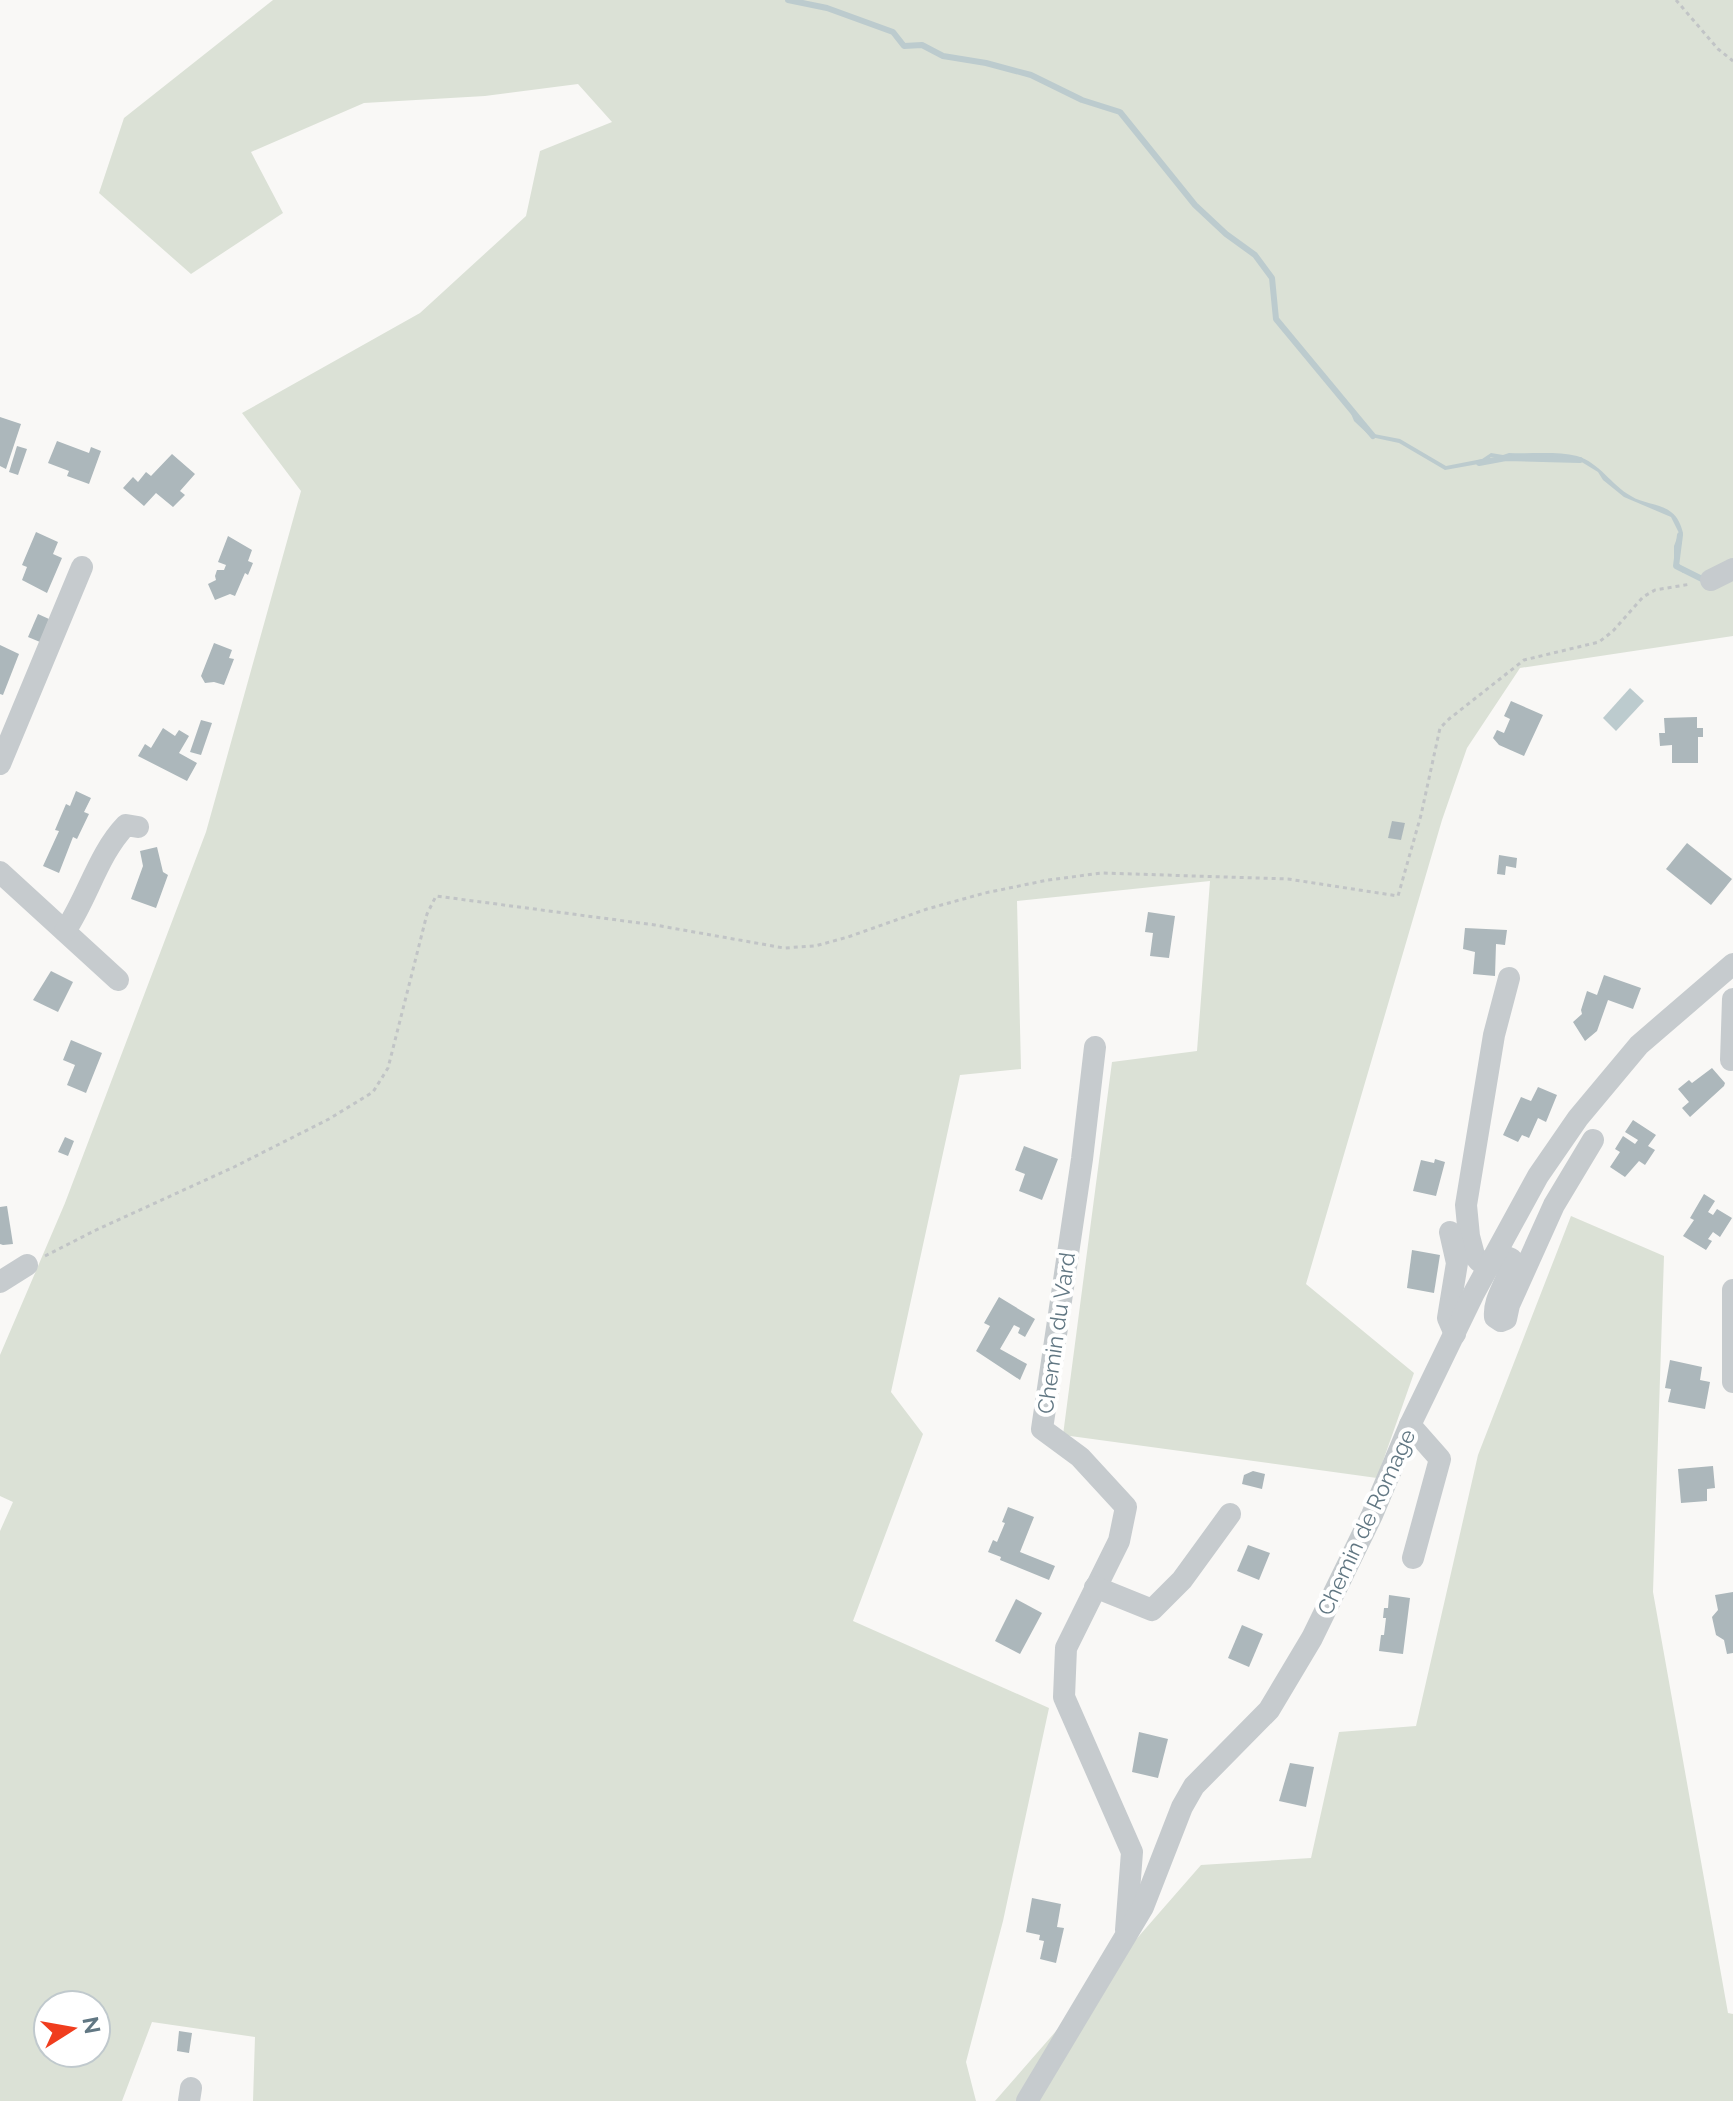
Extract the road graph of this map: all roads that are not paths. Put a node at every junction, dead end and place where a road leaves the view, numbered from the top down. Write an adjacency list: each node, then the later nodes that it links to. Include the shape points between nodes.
1 (82, 567): 4 (street)
2 (1733, 569): 3 (street)
3 (1711, 580)
4 (0, 764)
5 (138, 827): 7 (street, via 126,825 112,840)
6 (0, 872): 7 (street)
7 (65, 931): 10 (street)
8 (1733, 964): 16 (street, Chemin de Romage, via 1639,1045 1578,1118)
9 (1509, 978): 16 (street, via 1494,1035 1466,1205 1474,1255)
10 (118, 980)
11 (1733, 999): 13 (street)
12 (1095, 1047): 25 (street, Chemin du Vard, via 1042,1429 1080,1457 1126,1507 1119,1541)
13 (1731, 1060)
14 (1593, 1140): 16 (street, via 1554,1205 1501,1321 1494,1308 1511,1259 1499,1254)
15 (1450, 1232): 20 (street, via 1457,1263 1448,1318)
16 (1489, 1262): 20 (street, Chemin de Romage)
17 (27, 1265): 18 (street)
18 (0, 1282)
19 (1733, 1290): 21 (street)
20 (1455, 1334): 22 (street, Chemin de Romage)
21 (1733, 1382)
22 (1410, 1425): 24 (street, via 1440,1459); 26 (street, Chemin de Romage, via 1372,1515 1290,1678 1261,1719 1194,1786)
23 (1230, 1514): 25 (street, via 1182,1580 1152,1610)
24 (1413, 1558)
25 (1095, 1587): 26 (street, Chemin du Vard, via 1066,1648 1064,1697 1132,1852)
26 (1125, 1939): 27 (street, Chemin de Romage)
27 (1027, 2101)

